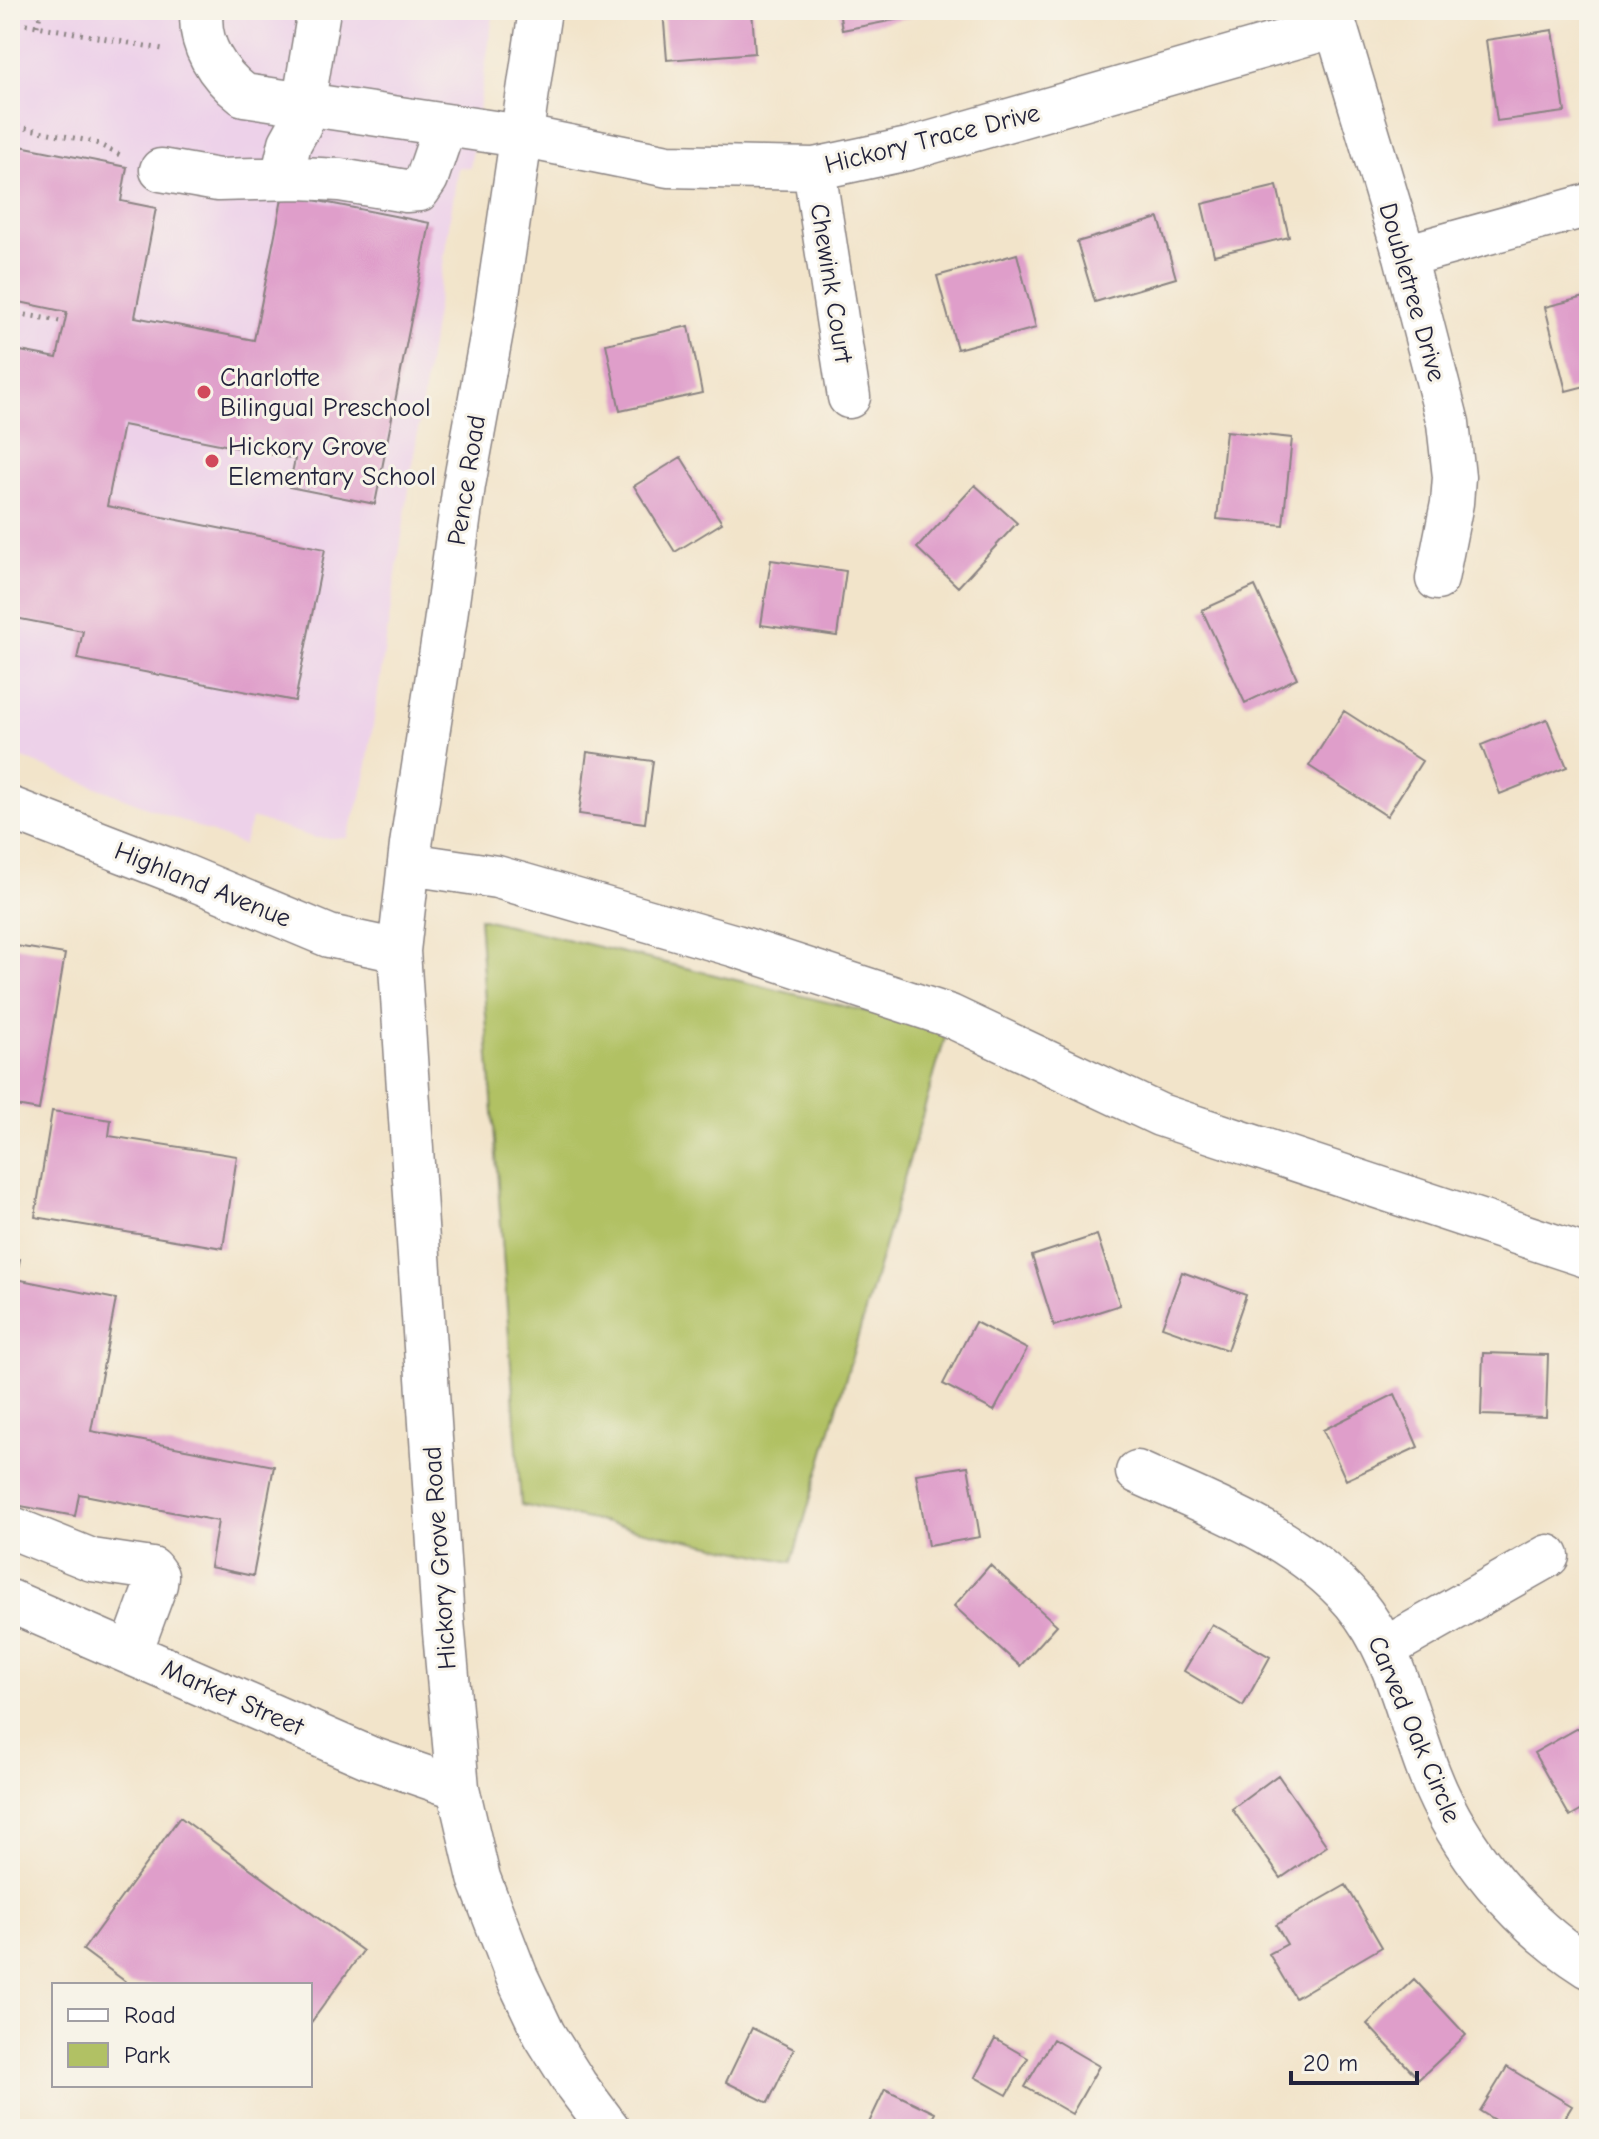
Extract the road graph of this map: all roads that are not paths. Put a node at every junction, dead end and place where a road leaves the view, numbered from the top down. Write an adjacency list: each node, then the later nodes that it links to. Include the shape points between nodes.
1 (202, 10): 5 (street, Hickory Trace Drive, via 200,27 216,69 228,83 244,95)
2 (319, 10): 5 (street)
3 (540, 10): 7 (street, Pence Road)
4 (1334, 18): 8 (street, Hickory Trace Drive, via 908,149); 12 (street, Doubletree Drive)
5 (305, 104): 6 (street, Hickory Trace Drive); 10 (street)
6 (445, 125): 7 (street, Hickory Trace Drive); 10 (street, via 419,190)
7 (520, 136): 8 (street, Hickory Trace Drive, via 668,166); 16 (street, Pence Road)
8 (814, 169): 13 (street, Chewink Court)
9 (161, 170): 10 (street, via 218,180)
10 (282, 178)
11 (1589, 205): 12 (street)
12 (1405, 256): 14 (street, Doubletree Drive, via 1448,423 1454,477)
13 (849, 397)
14 (1437, 579)
15 (10, 808): 17 (street, Highland Avenue, via 329,936)
16 (409, 864): 17 (street, Pence Road); 18 (street, via 497,877 936,1011 1160,1115)
17 (399, 951): 25 (street, Hickory Grove Road)
18 (1589, 1257)
19 (1137, 1472): 23 (street, Carved Oak Circle, via 1271,1533 1312,1561 1353,1601)
20 (10, 1527): 24 (street, via 92,1560 152,1569 156,1584)
21 (1548, 1556): 23 (street)
22 (10, 1601): 24 (street, Market Street)
23 (1384, 1649): 26 (street, Carved Oak Circle, via 1430,1775 1464,1842 1512,1902 1565,1952)
24 (131, 1652): 25 (street, Market Street, via 368,1757)
25 (458, 1788): 27 (street, Hickory Grove Road, via 479,1878 517,1977 544,2034)
26 (1589, 1967)
27 (609, 2129)

